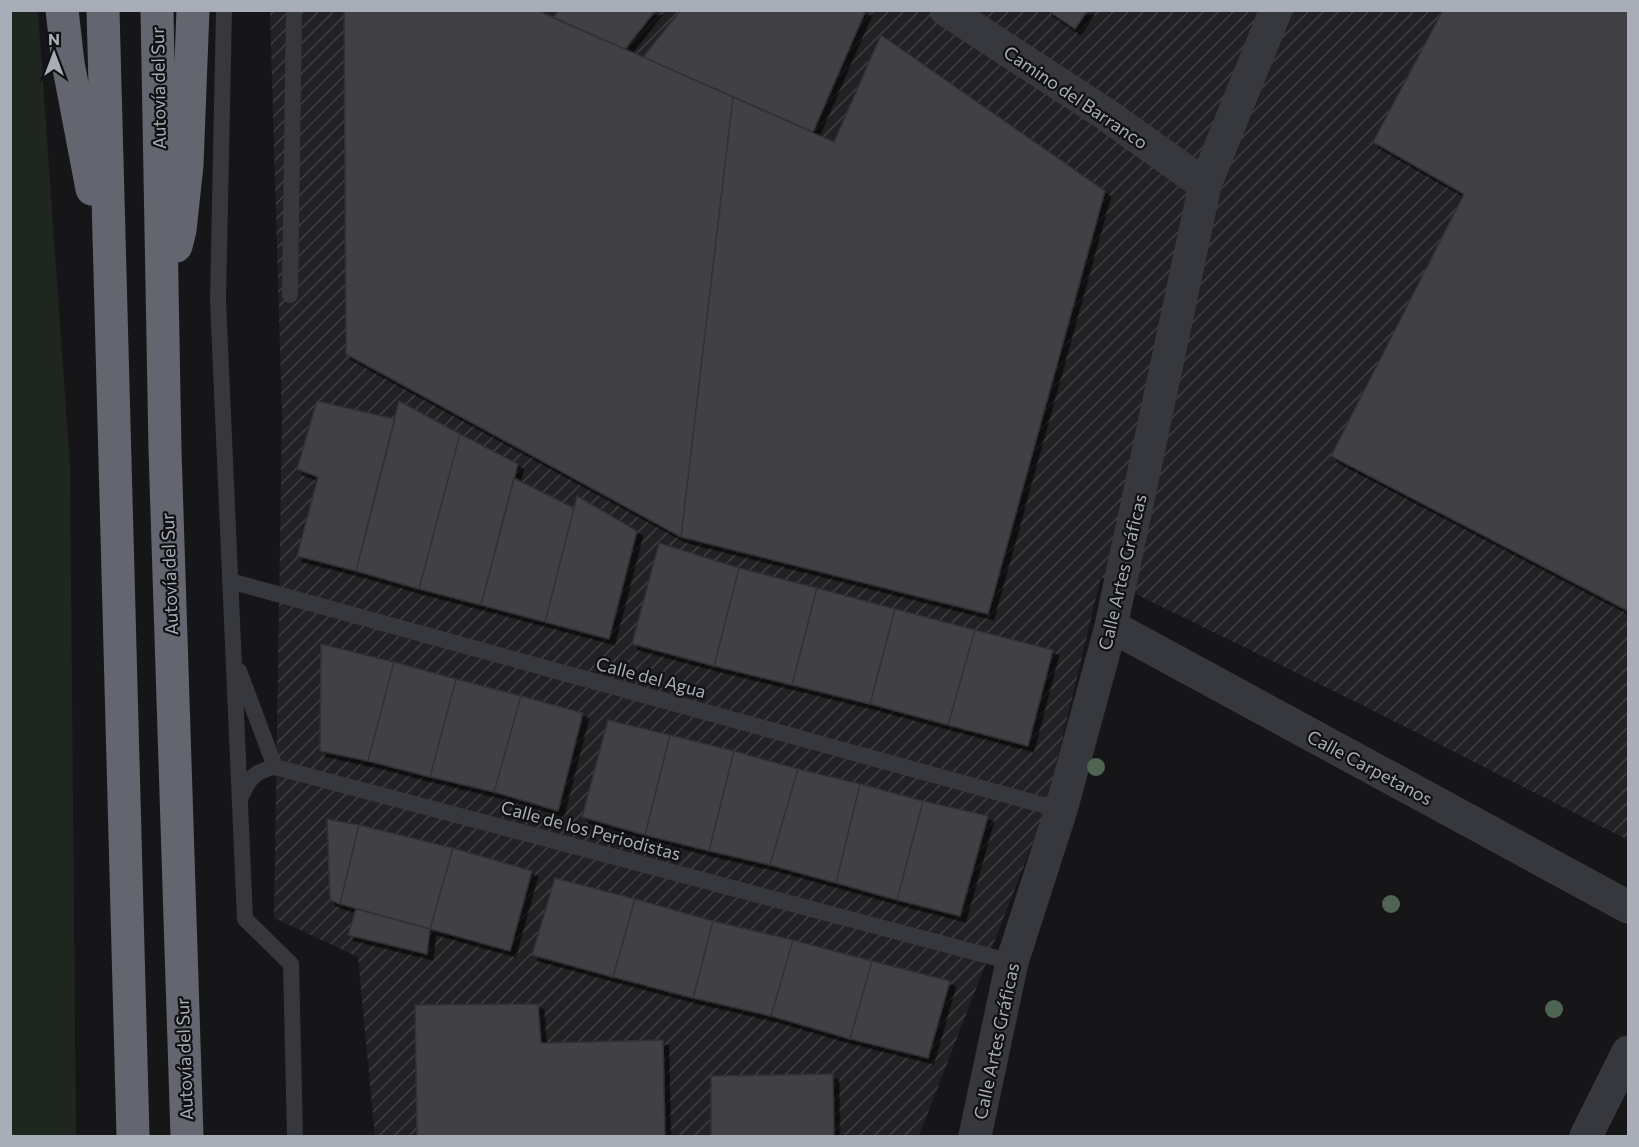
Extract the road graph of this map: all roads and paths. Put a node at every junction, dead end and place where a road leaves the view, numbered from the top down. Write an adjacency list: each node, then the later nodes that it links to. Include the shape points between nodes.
1 (62, 10): 10 (highway, via 68,63)
2 (103, 10): 10 (highway)
3 (157, 10): 12 (highway, Autovía del Sur)
4 (193, 10): 12 (highway, via 183,208)
5 (224, 10): 13 (lane, via 218,300)
6 (294, 10): 11 (lane)
7 (946, 10): 9 (street, Camino del Barranco, via 1104,113)
8 (1276, 10): 9 (street, Calle Artes Gráficas)
9 (1205, 185): 14 (street, Calle Artes Gráficas)
10 (110, 291): 23 (highway)
11 (290, 295)
12 (162, 297): 22 (highway, Autovía del Sur)
13 (230, 581): 15 (lane); 18 (lane, Calle del Agua)
14 (1111, 626): 18 (street, Calle Artes Gráficas); 19 (street, Calle Carpetanos)
15 (233, 656): 16 (lane); 17 (lane)
16 (275, 767): 17 (lane, via 260,770 249,780); 20 (lane, Calle de los Periodistas)
17 (239, 800): 25 (lane, via 245,919 291,964)
18 (1061, 810): 20 (street, Calle Artes Gráficas)
19 (1629, 907)
20 (1012, 962): 26 (street, Calle Artes Gráficas)
21 (1629, 1053): 27 (street)
22 (186, 1121): 24 (highway)
23 (133, 1137)
24 (206, 1137)
25 (295, 1137)
26 (975, 1137)
27 (1586, 1137)

